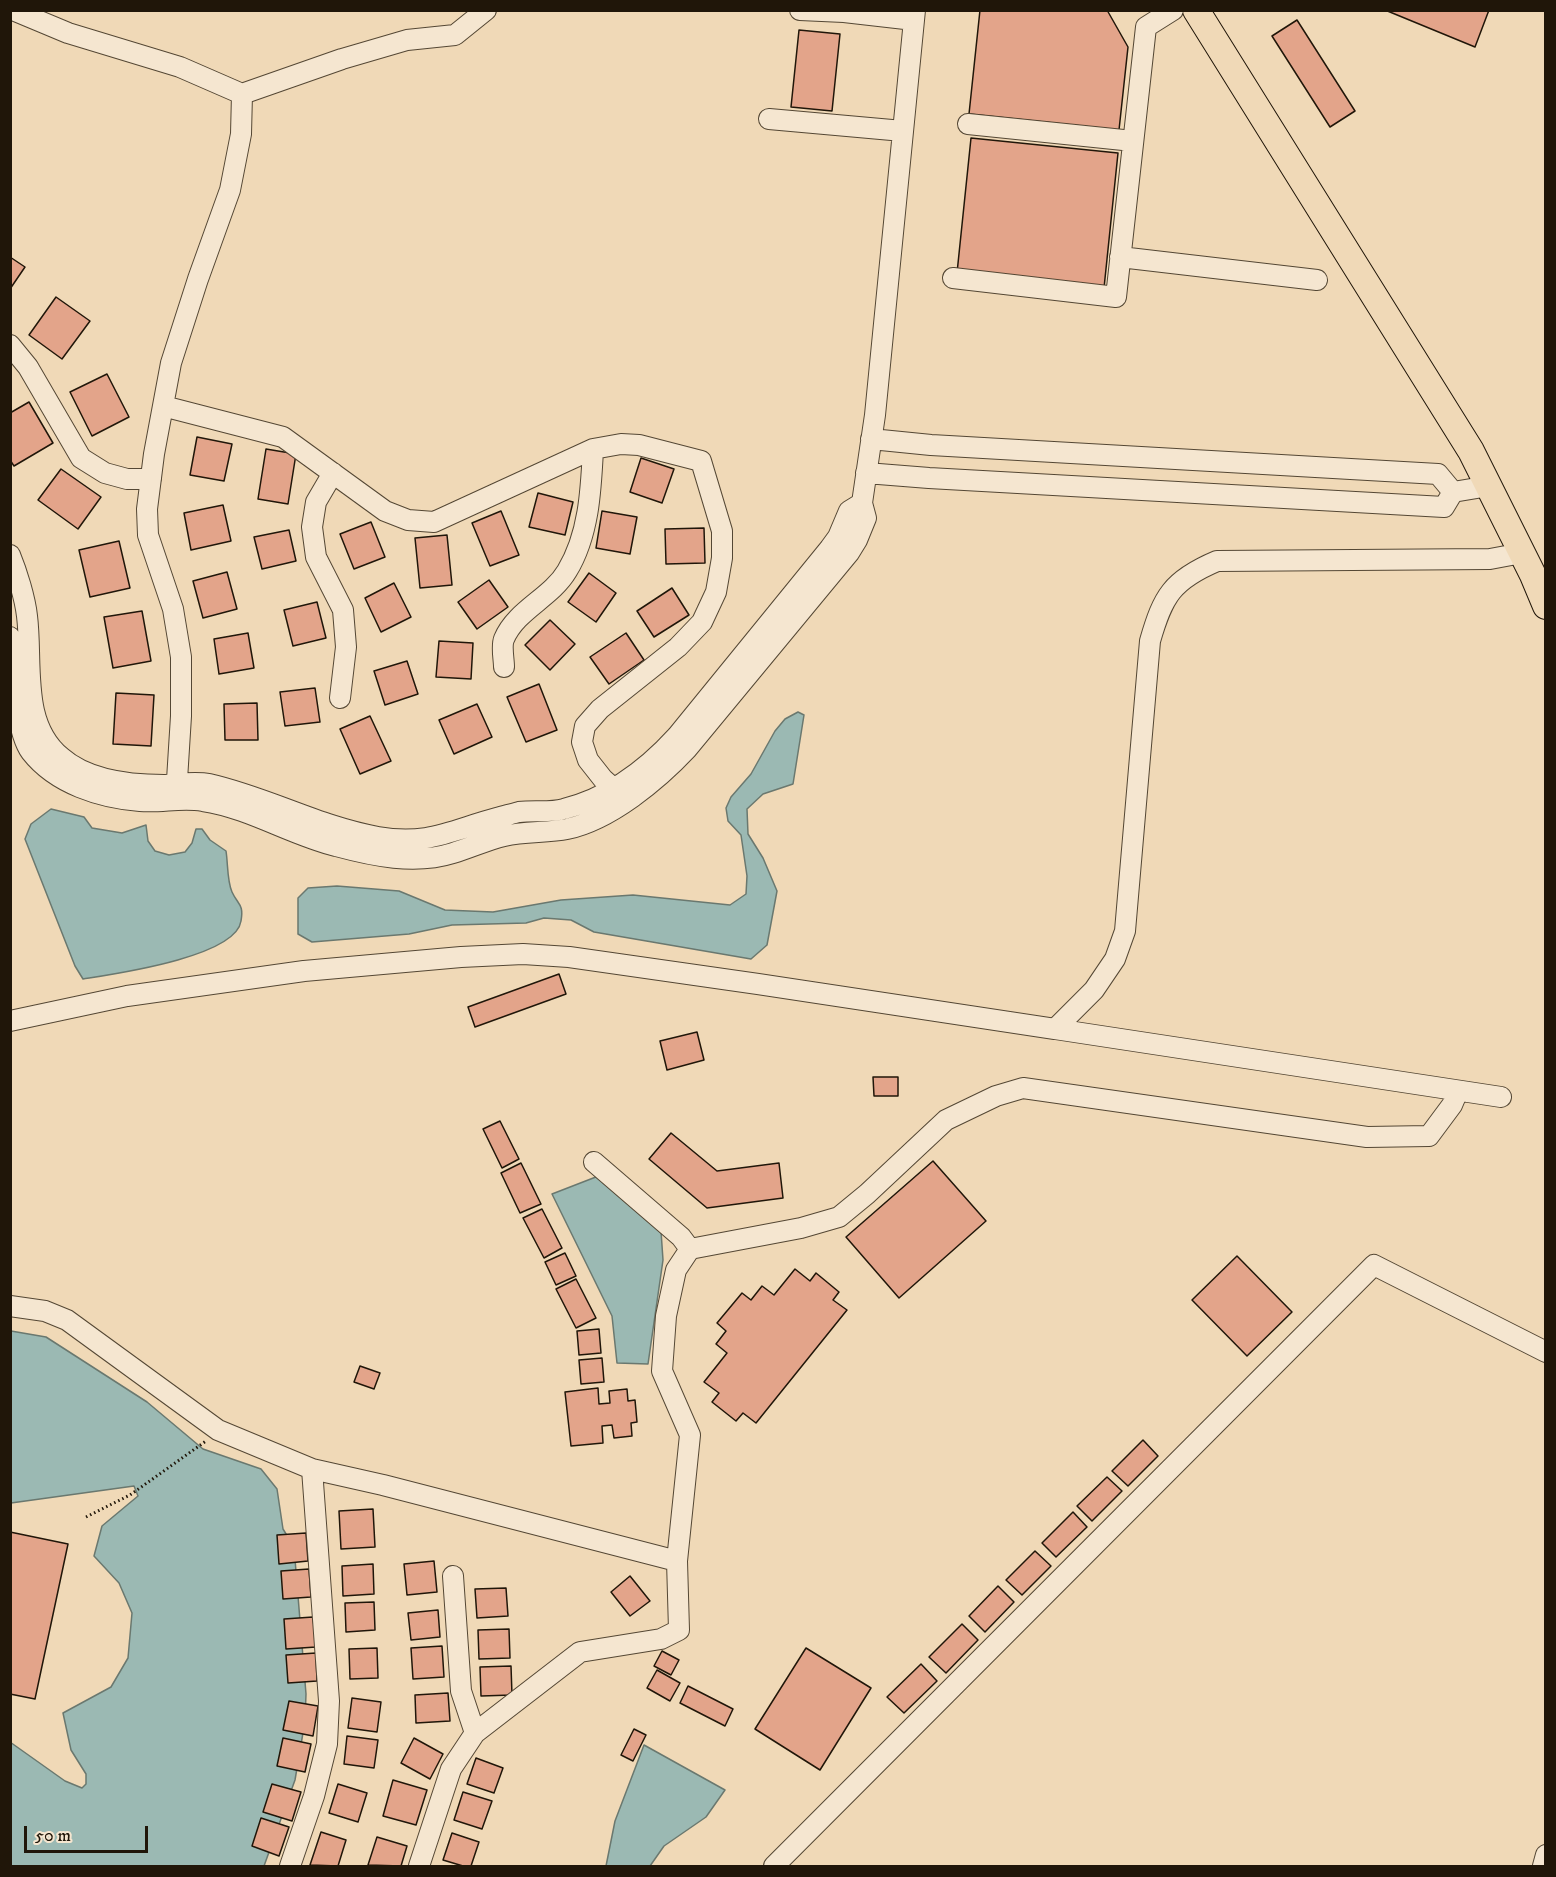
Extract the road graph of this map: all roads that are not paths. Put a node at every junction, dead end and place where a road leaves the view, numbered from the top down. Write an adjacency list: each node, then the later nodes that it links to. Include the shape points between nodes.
1 (13, 10): 7 (street, via 68,33 180,66)
2 (486, 10): 7 (street, via 455,34 407,40)
3 (800, 10): 6 (street)
4 (1173, 10): 11 (street, via 1146,27)
5 (1196, 10): 24 (main road, via 1471,451)
6 (915, 15): 10 (street)
7 (242, 94): 16 (street, via 241,134 230,190 171,363)
8 (769, 119): 10 (street)
9 (968, 124): 11 (street)
10 (903, 131): 17 (street)
11 (1133, 141): 12 (street)
12 (1120, 257): 13 (street, via 1116,297); 14 (street)
13 (953, 278)
14 (1317, 280)
15 (10, 345): 23 (street, via 28,367 81,458 105,473 127,479)
16 (163, 406): 20 (street, via 283,437); 23 (street)
17 (871, 439): 18 (street); 21 (street)
18 (931, 445): 22 (street); 25 (street, via 1438,474)
19 (593, 449): 20 (street, via 434,522 408,520 384,511); 30 (street, via 590,501 578,547 567,572 519,618 503,640); 34 (street, via 639,445 700,461 722,531 716,592 702,622 585,726 582,742 588,760)
20 (333, 473): 32 (street, via 316,502 312,527 316,557 344,610 346,647)
21 (866, 473): 22 (street); 34 (street, via 862,503 866,518 849,554 687,749 665,772)
22 (929, 478): 25 (street, via 1444,507)
23 (151, 479): 33 (street, via 148,536 172,609 181,657)
24 (1489, 486): 25 (street); 26 (main road)
25 (1453, 492)
26 (1522, 553): 28 (main road); 36 (street, via 1490,559 1217,561 1198,569 1171,590 1159,609 1150,641 1125,931 1115,959 1094,990)
27 (10, 555): 31 (street, via 27,615 29,665)
28 (1545, 606)
29 (10, 637): 31 (street)
30 (504, 667)
31 (20, 698): 33 (street, via 20,724 30,750 72,785 106,796 141,801)
32 (340, 698)
33 (176, 792): 34 (street, via 334,846 417,859 451,854 520,832 568,829 601,816)
34 (620, 794)
35 (10, 1021): 36 (street, via 127,996 304,971 523,954 711,977)
36 (1055, 1029): 37 (street)
37 (1458, 1090): 38 (street); 40 (street, via 1429,1136 1367,1137 1023,1088 946,1120 839,1217)
38 (1501, 1097)
39 (594, 1162): 40 (street)
40 (690, 1249): 44 (street, via 676,1270 666,1316 662,1371 690,1435)
41 (10, 1305): 43 (street, via 45,1311 67,1320 218,1430)
42 (1545, 1352): 50 (street, via 1374,1265)
43 (312, 1469): 44 (street); 48 (street, via 329,1701 327,1744)
44 (678, 1561): 46 (street, via 679,1630 661,1639 580,1652)
45 (453, 1576): 46 (street, via 461,1691)
46 (475, 1733): 49 (street, via 451,1769)
47 (1545, 1855): 51 (street)
48 (290, 1866)
49 (419, 1866)
50 (774, 1866)
51 (1543, 1866)

